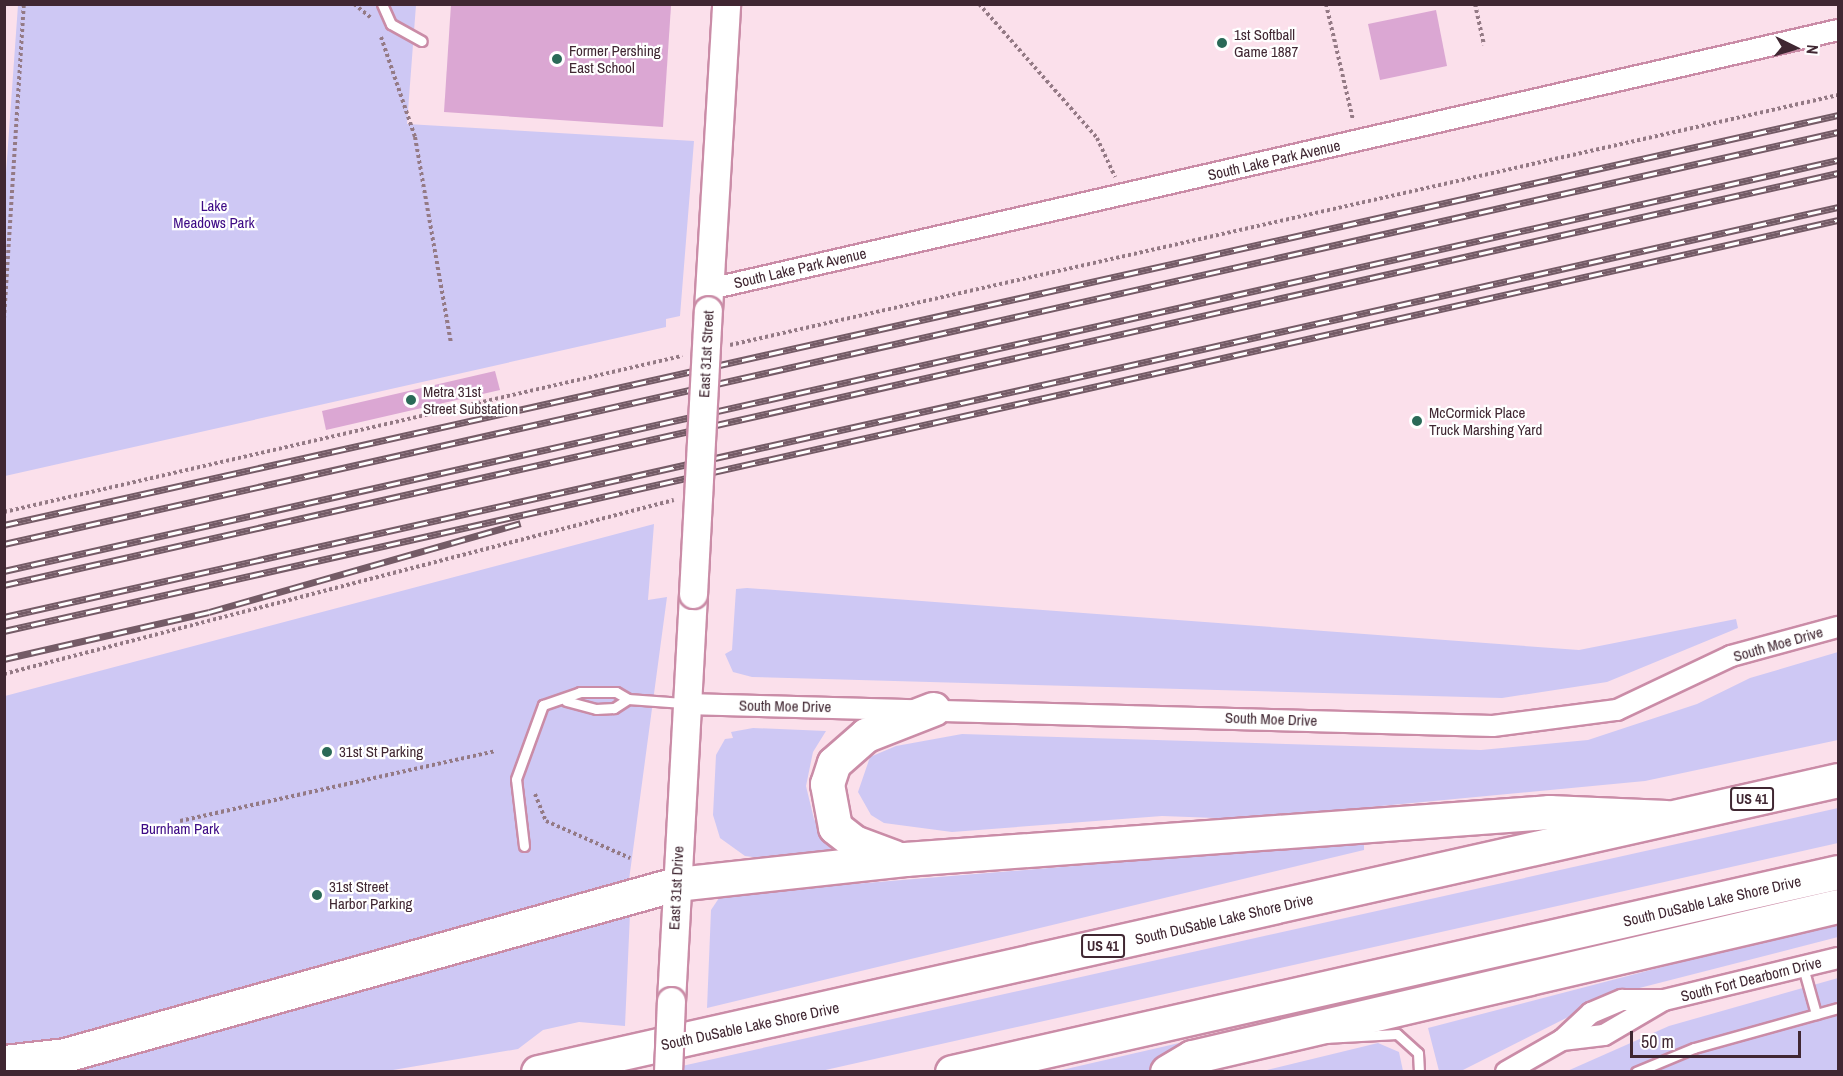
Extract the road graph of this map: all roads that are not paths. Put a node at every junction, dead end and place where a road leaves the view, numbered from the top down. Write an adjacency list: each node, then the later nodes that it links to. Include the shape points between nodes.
1 (382, 4): 4 (lane, via 392,24)
2 (726, 4): 5 (main road, East 31st Street)
3 (1839, 30): 5 (street, South Lake Park Avenue, via 1123,195)
4 (422, 41)
5 (709, 300): 9 (main road, East 31st Street, bridge)
6 (1839, 627): 10 (street, South Moe Drive, via 1731,656 1617,710 1551,722 1493,726)
7 (628, 699): 8 (lane, via 614,708 596,709); 8 (lane, via 616,692 580,692); 9 (lane)
8 (566, 701): 13 (lane, via 543,705 516,779)
9 (686, 704): 10 (street, South Moe Drive); 16 (main road, East 31st Drive)
10 (933, 709): 14 (highway, via 866,735 834,763 827,784 836,827 854,842)
11 (1839, 780): 12 (highway, South DuSable Lake Shore Drive / US 41)
12 (1666, 817): 14 (highway, via 1549,812); 25 (highway, South DuSable Lake Shore Drive / US 41)
13 (524, 846)
14 (905, 859): 16 (highway)
15 (1839, 872): 27 (highway, South DuSable Lake Shore Drive)
16 (676, 884): 24 (highway, via 65,1055); 26 (main road, East 31st Drive, bridge)
17 (1839, 906): 22 (highway)
18 (1839, 958): 19 (street, South Fort Dearborn Drive)
19 (1803, 967): 21 (lane); 30 (street, South Fort Dearborn Drive, via 1664,1000 1622,1000 1591,1013 1562,1040)
20 (1839, 1008): 21 (lane)
21 (1816, 1014): 31 (lane, via 1694,1048)
22 (1293, 1033): 23 (highway); 29 (lane, via 1339,1041 1397,1034 1418,1053)
23 (1230, 1060): 28 (highway, via 1192,1057)
24 (4, 1062)
25 (538, 1071)
26 (668, 1071)
27 (952, 1071)
28 (1167, 1071)
29 (1419, 1071)
30 (1506, 1071)
31 (1636, 1071)

